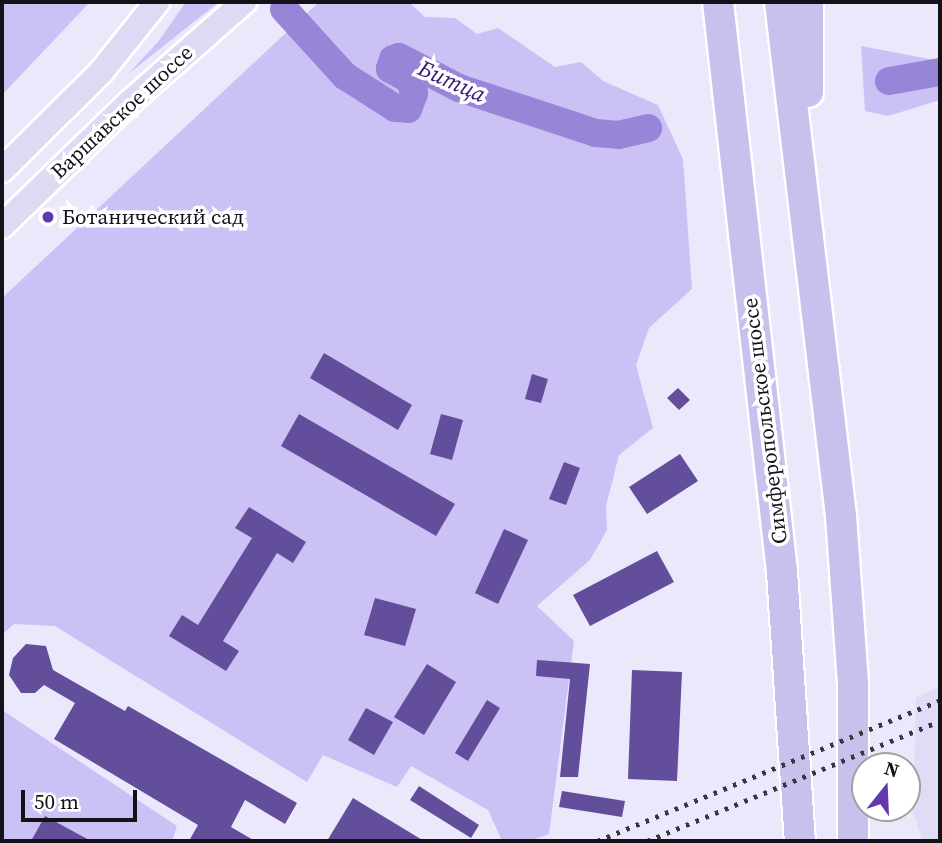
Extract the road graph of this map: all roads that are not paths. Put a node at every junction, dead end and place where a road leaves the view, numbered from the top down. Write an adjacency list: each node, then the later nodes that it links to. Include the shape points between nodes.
1 (157, 2): 6 (main road, Варшавское шоссе, via 101,72)
2 (244, 2): 7 (main road, Варшавское шоссе, via 130,102)
3 (718, 2): 10 (highway, Симферопольское шоссе, via 782,572)
4 (780, 2): 8 (highway)
5 (808, 2): 8 (highway)
6 (2, 170)
7 (2, 226)
8 (818, 309): 9 (highway, via 850,622)
9 (853, 831)
10 (800, 841)

